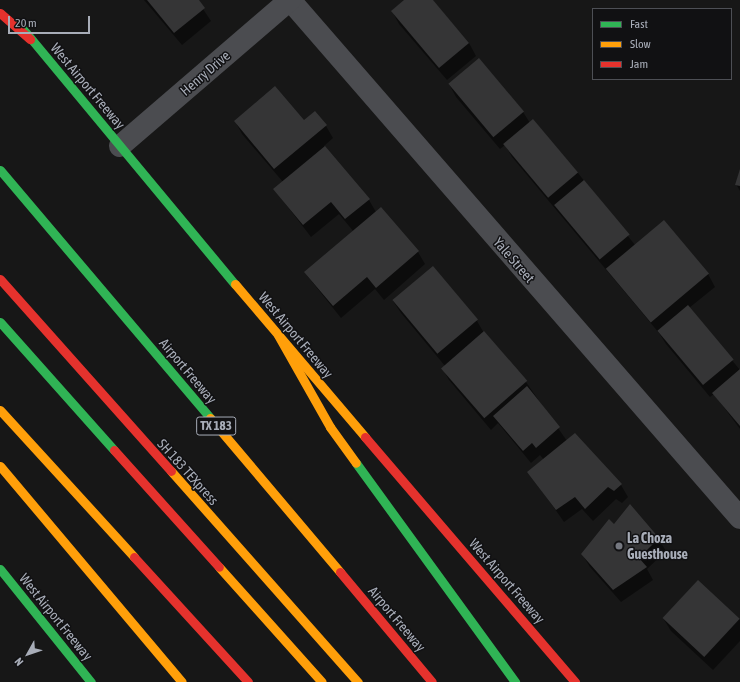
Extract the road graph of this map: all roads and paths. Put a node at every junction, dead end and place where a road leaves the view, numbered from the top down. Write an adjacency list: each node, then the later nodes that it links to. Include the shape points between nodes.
1 (290, 0): 5 (street, Henry Drive); 12 (street, Yale Street)
2 (0, 2): 4 (main road, West Airport Freeway)
3 (0, 13): 4 (main road)
4 (30, 39): 5 (main road, West Airport Freeway)
5 (120, 146): 9 (main road, West Airport Freeway)
6 (0, 170): 19 (main road, Airport Freeway / TX 183)
7 (0, 279): 18 (main road, SH 183 TEXpress)
8 (0, 322): 17 (main road)
9 (278, 336): 20 (main road, via 330,427); 21 (main road, West Airport Freeway)
10 (0, 410): 16 (main road)
11 (0, 466): 15 (main road)
12 (740, 518)
13 (0, 569): 14 (main road, West Airport Freeway)
14 (91, 682)
15 (182, 682)
16 (248, 682)
17 (322, 682)
18 (358, 682)
19 (432, 682)
20 (515, 682)
21 (575, 682)

